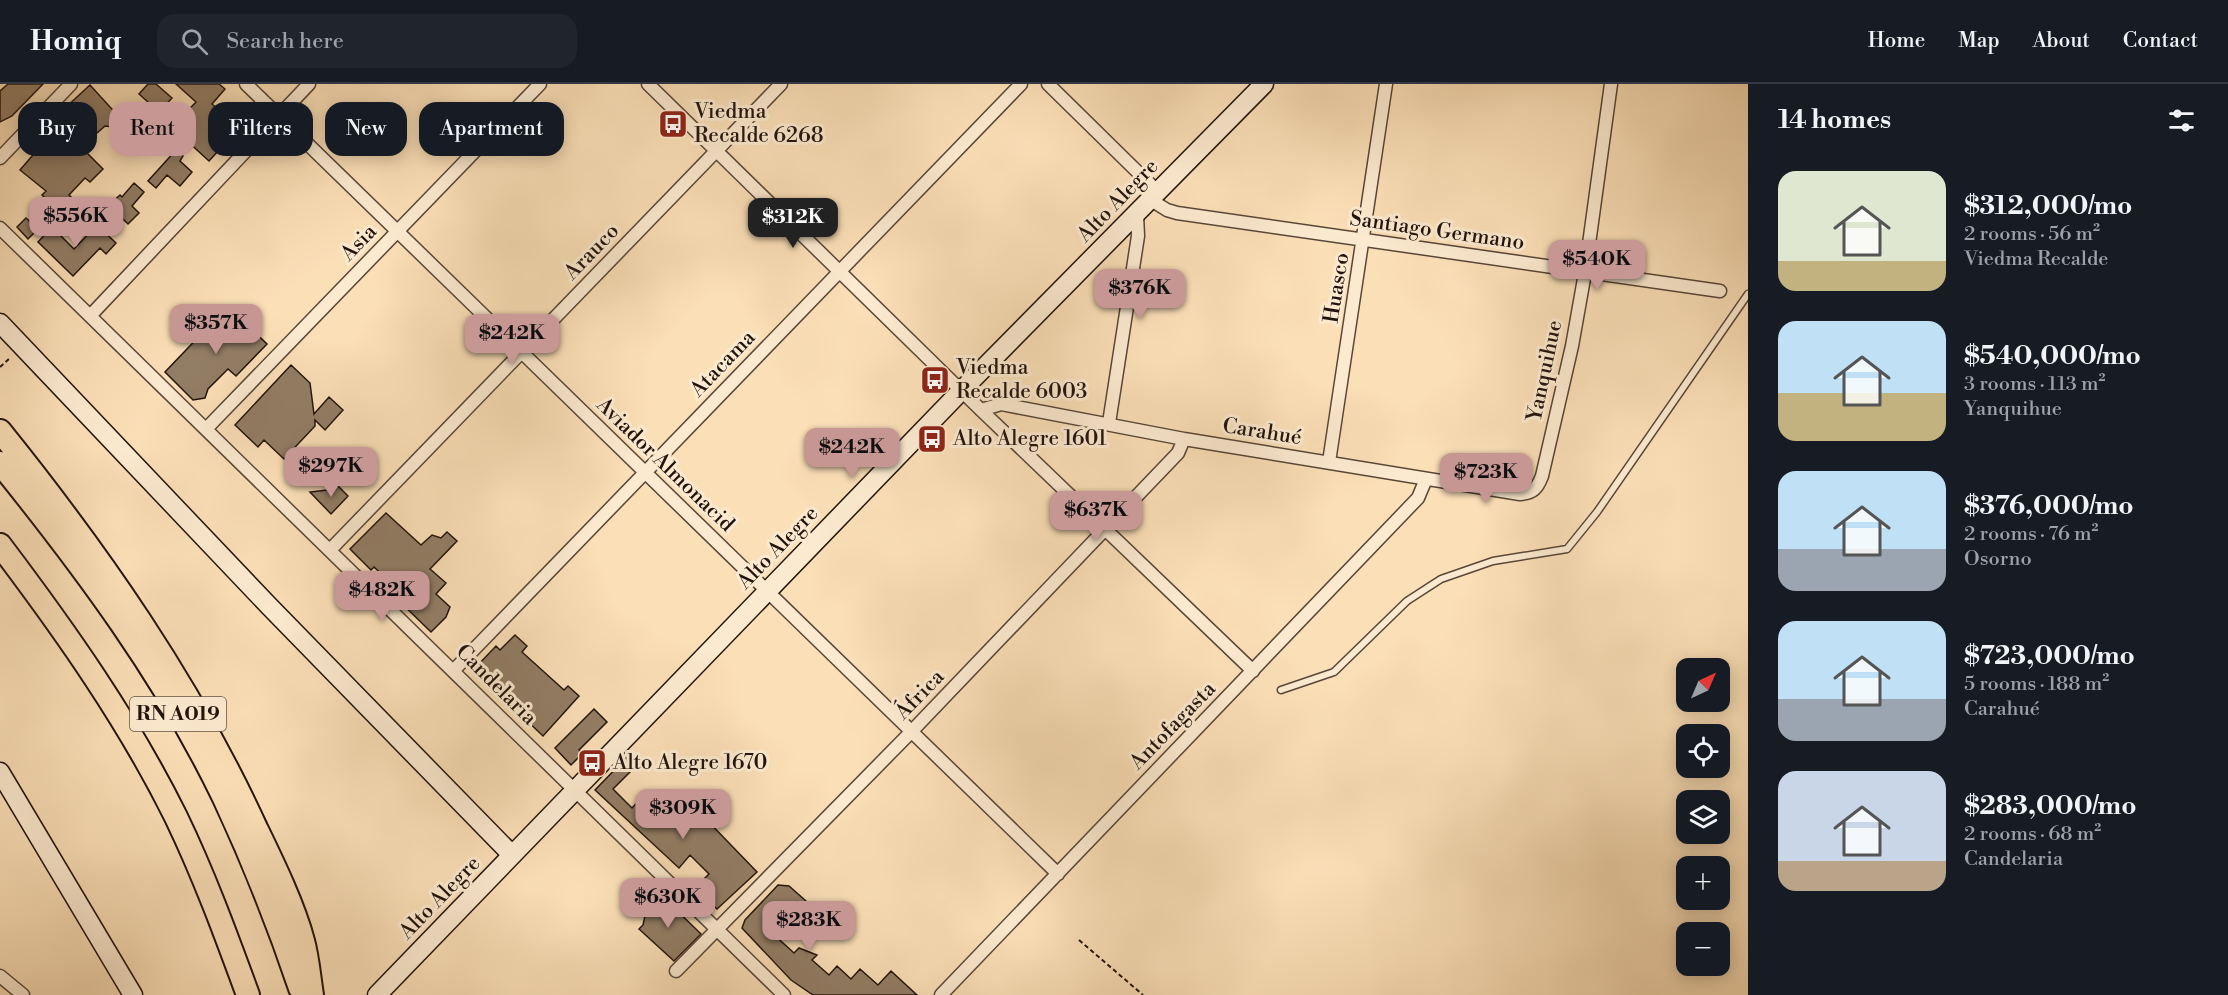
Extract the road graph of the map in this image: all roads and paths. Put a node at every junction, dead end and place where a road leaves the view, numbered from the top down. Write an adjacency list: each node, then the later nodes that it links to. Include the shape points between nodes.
1 (71, 84): 17 (street)
2 (246, 84): 12 (street, Aviador Almonacid)
3 (309, 84): 13 (street)
4 (540, 84): 21 (street, Asia)
5 (648, 84): 15 (street)
6 (781, 84): 15 (street, Arauco)
7 (1021, 84): 23 (street, Atacama)
8 (1048, 84): 18 (street, Santiago Germano)
9 (1264, 84): 18 (main road, Alto Alegre)
10 (1386, 84): 22 (street, Huasco)
11 (1611, 84): 24 (street, Yanquihue)
12 (265, 102)
13 (292, 102)
14 (313, 150): 21 (street, Aviador Almonacid)
15 (716, 152): 23 (street); 29 (street, Arauco)
16 (241, 156): 27 (street)
17 (0, 158)
18 (1154, 196): 19 (main road, Alto Alegre); 22 (street, Santiago Germano, via 1167,210 1177,213)
19 (1137, 215): 30 (main road, Alto Alegre); 32 (street, via 1138,236)
20 (0, 228): 27 (street, Candelaria)
21 (397, 233): 29 (street, Aviador Almonacid); 33 (street, Asia)
22 (1364, 241): 24 (street, Santiago Germano); 36 (street, Huasco)
23 (838, 272): 30 (street); 38 (street, Atacama)
24 (1585, 273): 25 (street, Santiago Germano); 40 (street, Yanquihue)
25 (1720, 291)
26 (1748, 294): 48 (lane, via 1598,512 1567,549 1493,561 1441,579 1407,601 1334,672)
27 (90, 315): 33 (street, Candelaria)
28 (0, 323): 52 (main road)
29 (521, 353): 38 (street, Aviador Almonacid); 43 (street, Arauco)
30 (961, 391): 31 (street); 45 (main road, Alto Alegre)
31 (981, 410): 32 (street, Carahué, via 1001,404); 41 (street)
32 (1109, 423): 35 (street, Carahué)
33 (206, 429): 43 (street, Candelaria)
34 (0, 431): 64 (highway, via 141,621 203,724 273,864 303,940)
35 (1184, 439): 36 (street, Carahué); 41 (street, África, via 1178,453)
36 (1329, 462): 39 (street, Carahué)
37 (0, 463): 63 (highway, RN A019, via 91,580 185,725 255,867)
38 (645, 473): 45 (street, Aviador Almonacid); 47 (street, Atacama)
39 (1426, 479): 40 (street, Carahué, via 1520,494); 46 (street, Antofagasta, via 1418,498)
40 (1538, 488)
41 (1105, 530): 46 (street); 49 (street, África)
42 (0, 545): 62 (highway, RN A019, via 81,657 143,756 209,890)
43 (330, 550): 47 (street, Candelaria)
44 (0, 568): 61 (highway, via 72,665 130,762 196,898)
45 (768, 591): 49 (street, Aviador Almonacid); 51 (main road, Alto Alegre)
46 (1253, 670): 53 (street, Antofagasta)
47 (453, 671): 51 (street, Candelaria)
48 (1281, 690)
49 (911, 732): 53 (street, Aviador Almonacid); 54 (street, África)
50 (0, 772): 60 (main road)
51 (575, 790): 52 (main road, Alto Alegre); 54 (street, Candelaria)
52 (512, 855): 58 (main road, Alto Alegre)
53 (1058, 874): 66 (street, Antofagasta)
54 (718, 930): 56 (street, África); 65 (street, Candelaria)
55 (1079, 940): 67 (path)
56 (676, 971)
57 (0, 976): 59 (street)
58 (379, 993)
59 (22, 995)
60 (132, 995)
61 (233, 995)
62 (248, 995)
63 (302, 995)
64 (312, 995)
65 (783, 995)
66 (941, 995)
67 (1143, 995)

